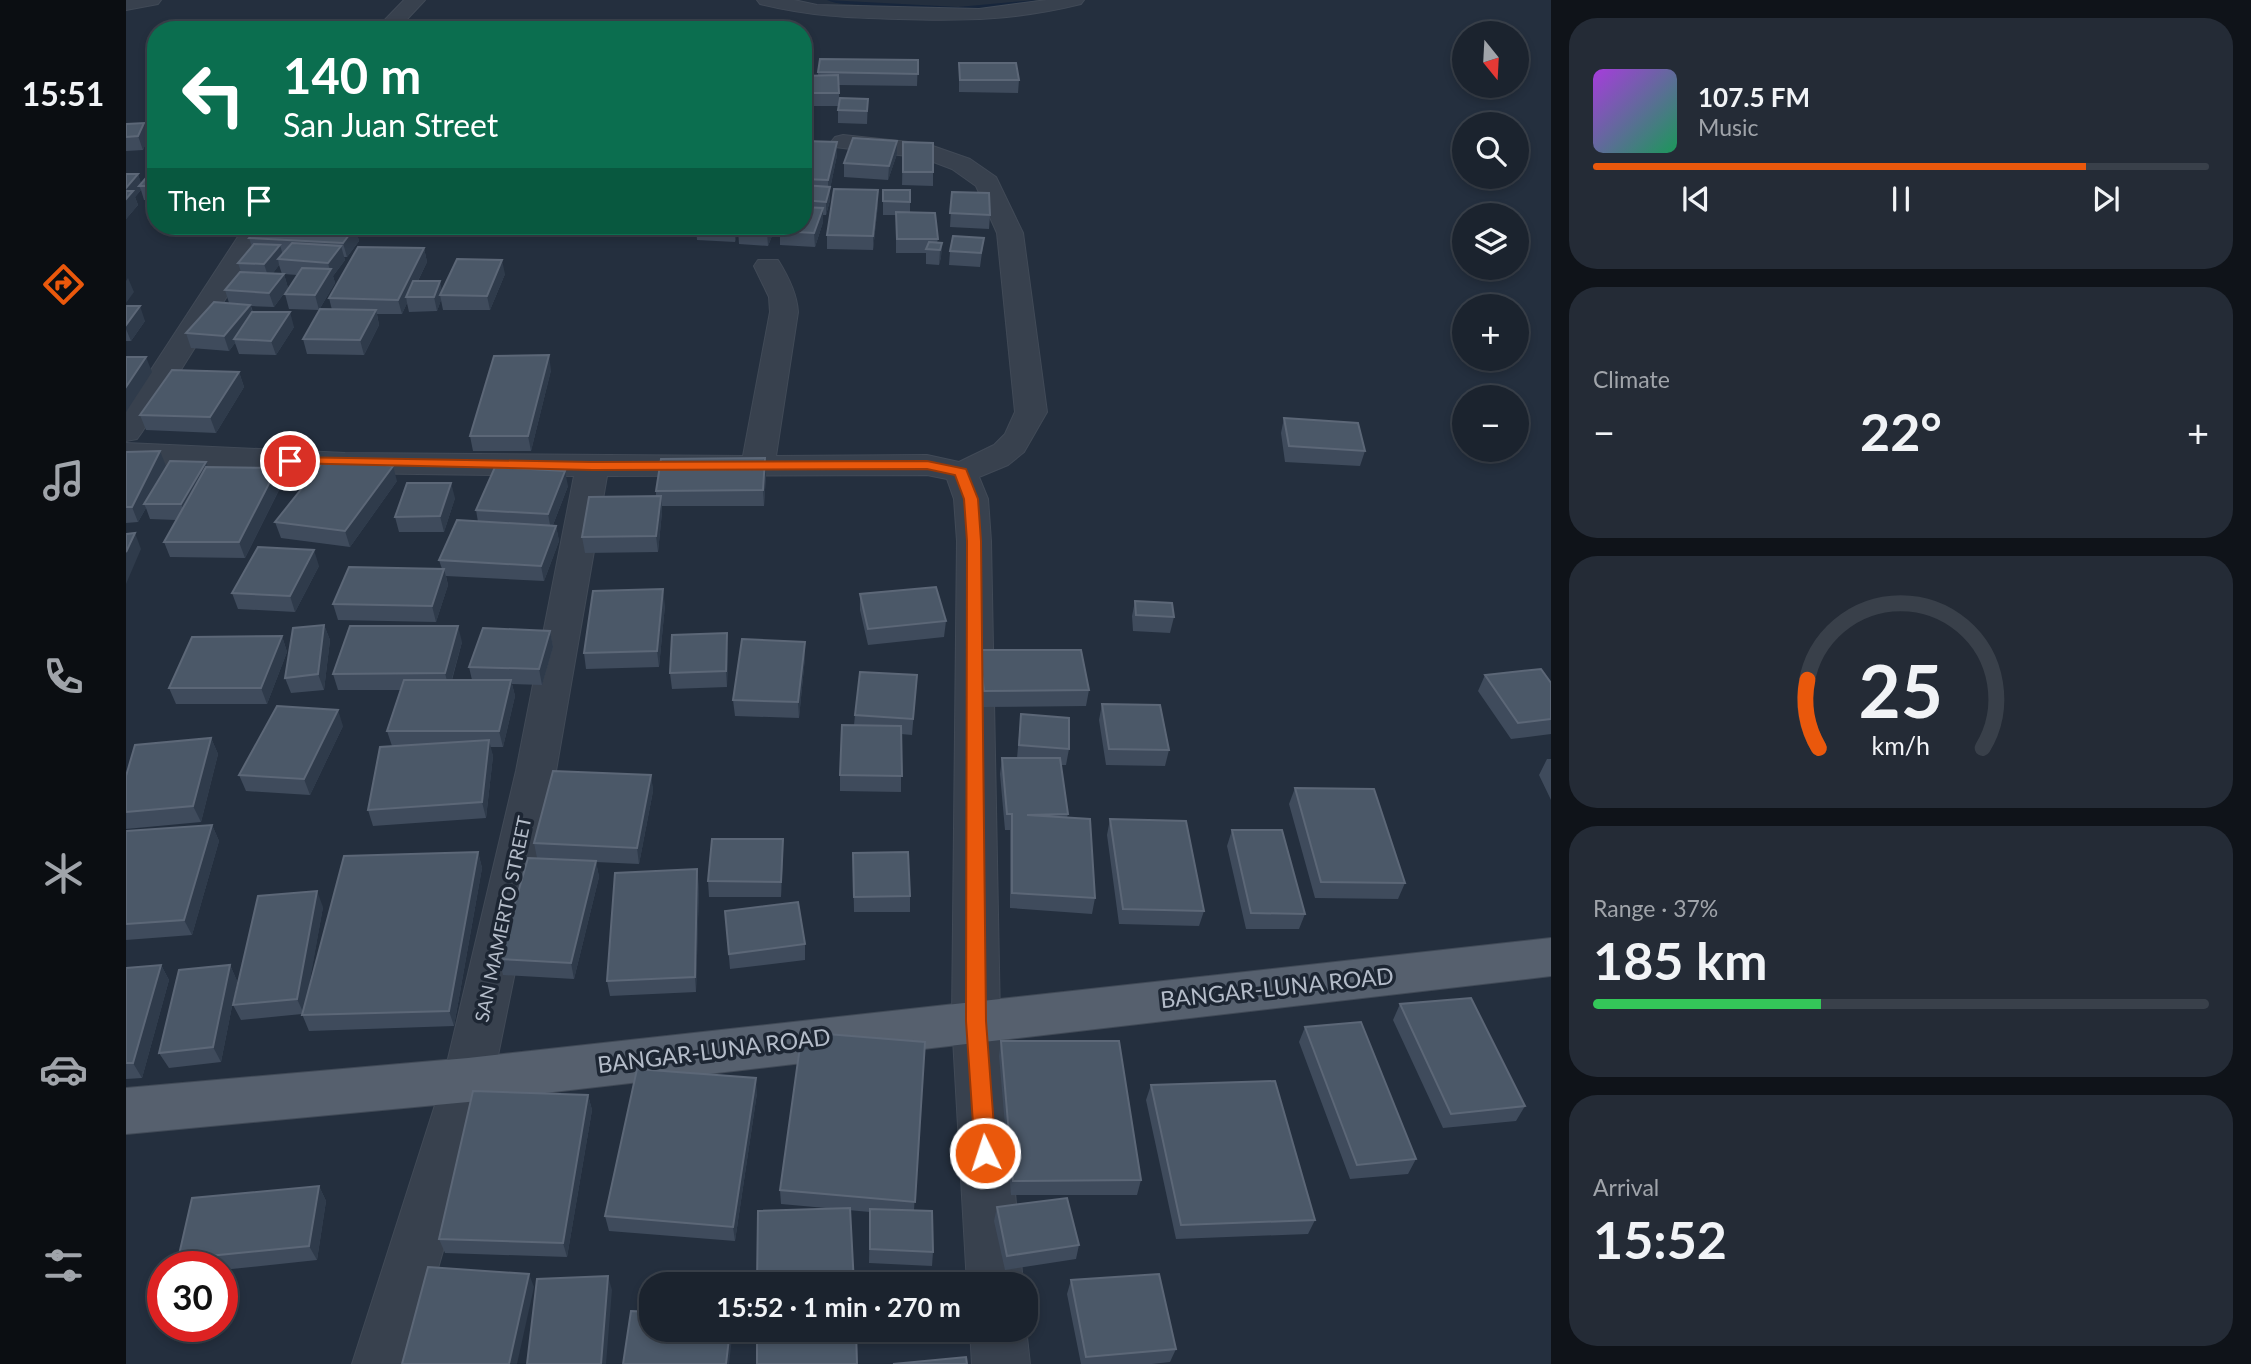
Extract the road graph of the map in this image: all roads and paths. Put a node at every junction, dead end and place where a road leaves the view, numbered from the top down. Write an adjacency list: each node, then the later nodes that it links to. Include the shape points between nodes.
1 (152, 0): 5 (street)
2 (415, 0): 6 (street)
3 (767, 0): 4 (street, via 817,11 965,15 1020,12)
4 (1074, 0)
5 (126, 5)
6 (394, 21)
7 (843, 142): 14 (street, via 912,147 961,164 986,182 1010,233 1031,412 1022,437 1010,450)
8 (252, 235): 10 (street)
9 (768, 266): 12 (street, via 783,297 784,312)
10 (126, 432)
11 (126, 453): 13 (street, via 345,463)
12 (758, 464): 13 (street); 14 (street, via 927,465)
13 (592, 466): 17 (street, SAN MAMERTO STREET, via 536,771)
14 (961, 472): 16 (street, via 971,499 974,541)
15 (1551, 957): 16 (main road, BANGAR-LUNA ROAD)
16 (976, 1021): 17 (main road, BANGAR-LUNA ROAD); 19 (street)
17 (468, 1080): 18 (main road, BANGAR-LUNA ROAD); 21 (street, SAN MAMERTO STREET)
18 (126, 1111)
19 (994, 1272)
20 (1000, 1342): 22 (street)
21 (381, 1364)
22 (1001, 1364)

